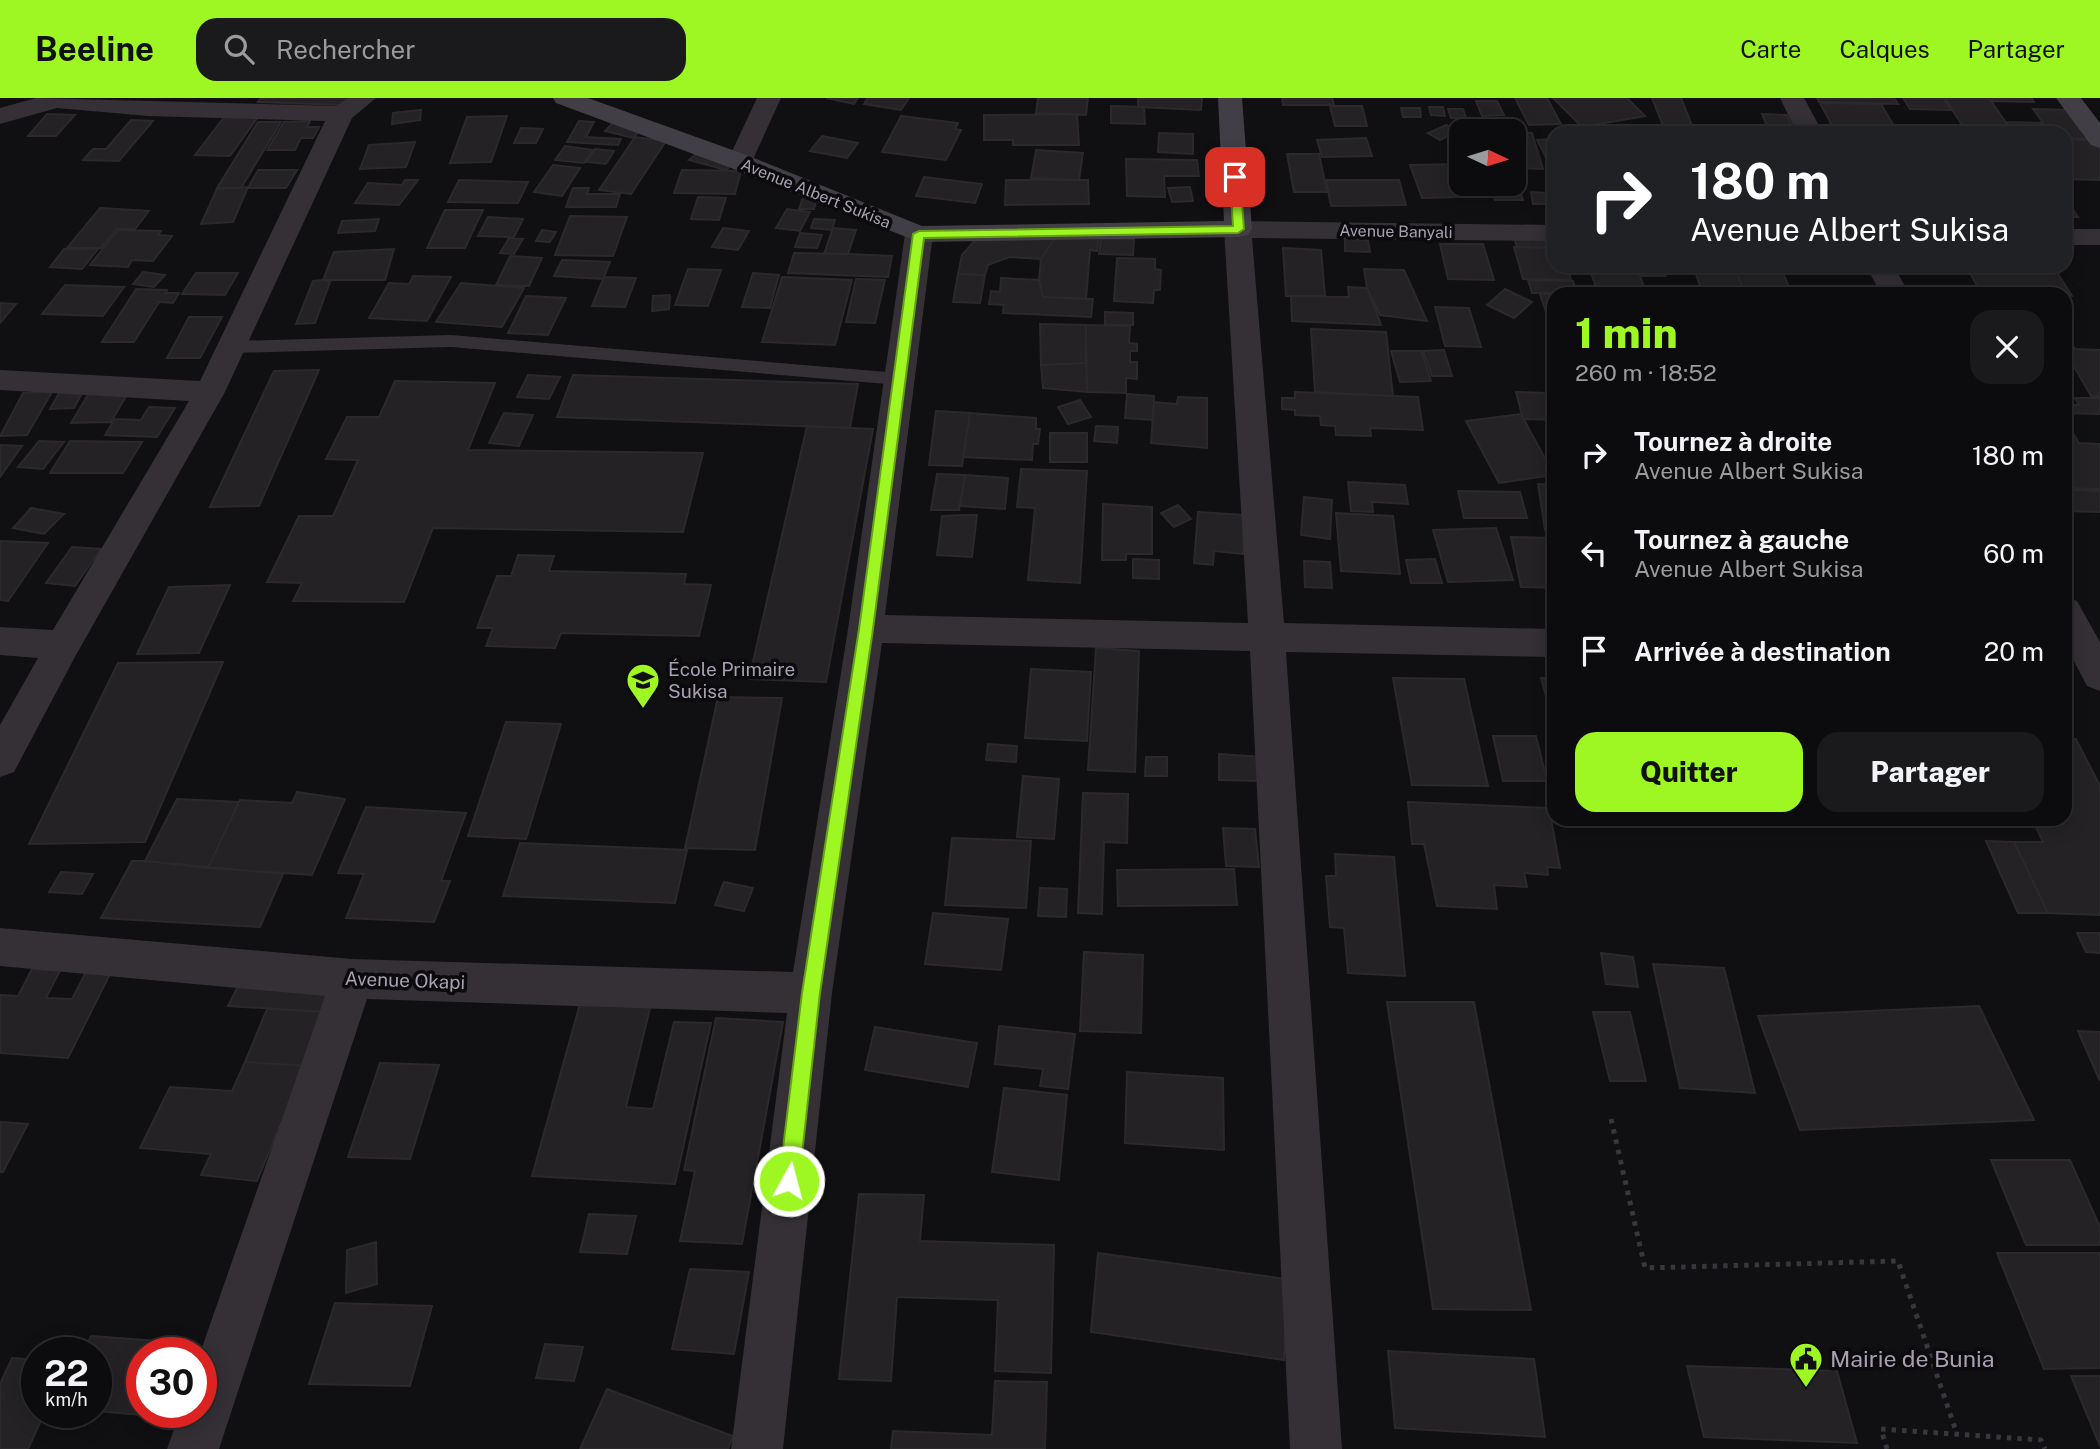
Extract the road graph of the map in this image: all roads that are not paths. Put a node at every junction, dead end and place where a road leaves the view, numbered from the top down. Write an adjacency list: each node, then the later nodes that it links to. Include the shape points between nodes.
1 (565, 98): 11 (street, Avenue Albert Sukisa)
2 (769, 98): 11 (street)
3 (1230, 98): 12 (street)
4 (1792, 98): 9 (street)
5 (2068, 98): 10 (street)
6 (54, 99): 7 (street, via 148,108); 8 (street)
7 (352, 106): 17 (street)
8 (0, 116)
9 (1806, 126)
10 (2100, 140)
11 (740, 162): 14 (street, Avenue Albert Sukisa)
12 (1238, 229): 13 (street, Avenue Banyali); 14 (street, Avenue Albert Sukisa); 23 (street)
13 (1547, 233)
14 (919, 234): 18 (street)
15 (2072, 237): 16 (street)
16 (2100, 237)
17 (232, 347): 18 (lane, via 451,341); 20 (street)
18 (899, 379): 22 (street)
19 (0, 380): 20 (street)
20 (210, 393): 26 (street)
21 (2072, 625): 27 (street)
22 (866, 629): 23 (street); 31 (street)
23 (1267, 639): 25 (street); 34 (street)
24 (0, 641): 26 (street)
25 (1547, 643)
26 (63, 645): 28 (street)
27 (2088, 657)
28 (0, 761)
29 (0, 947): 30 (street, Avenue Okapi)
30 (352, 979): 31 (street, Avenue Okapi); 32 (street)
31 (811, 993): 33 (street)
32 (193, 1449)
33 (757, 1449)
34 (1316, 1449)

